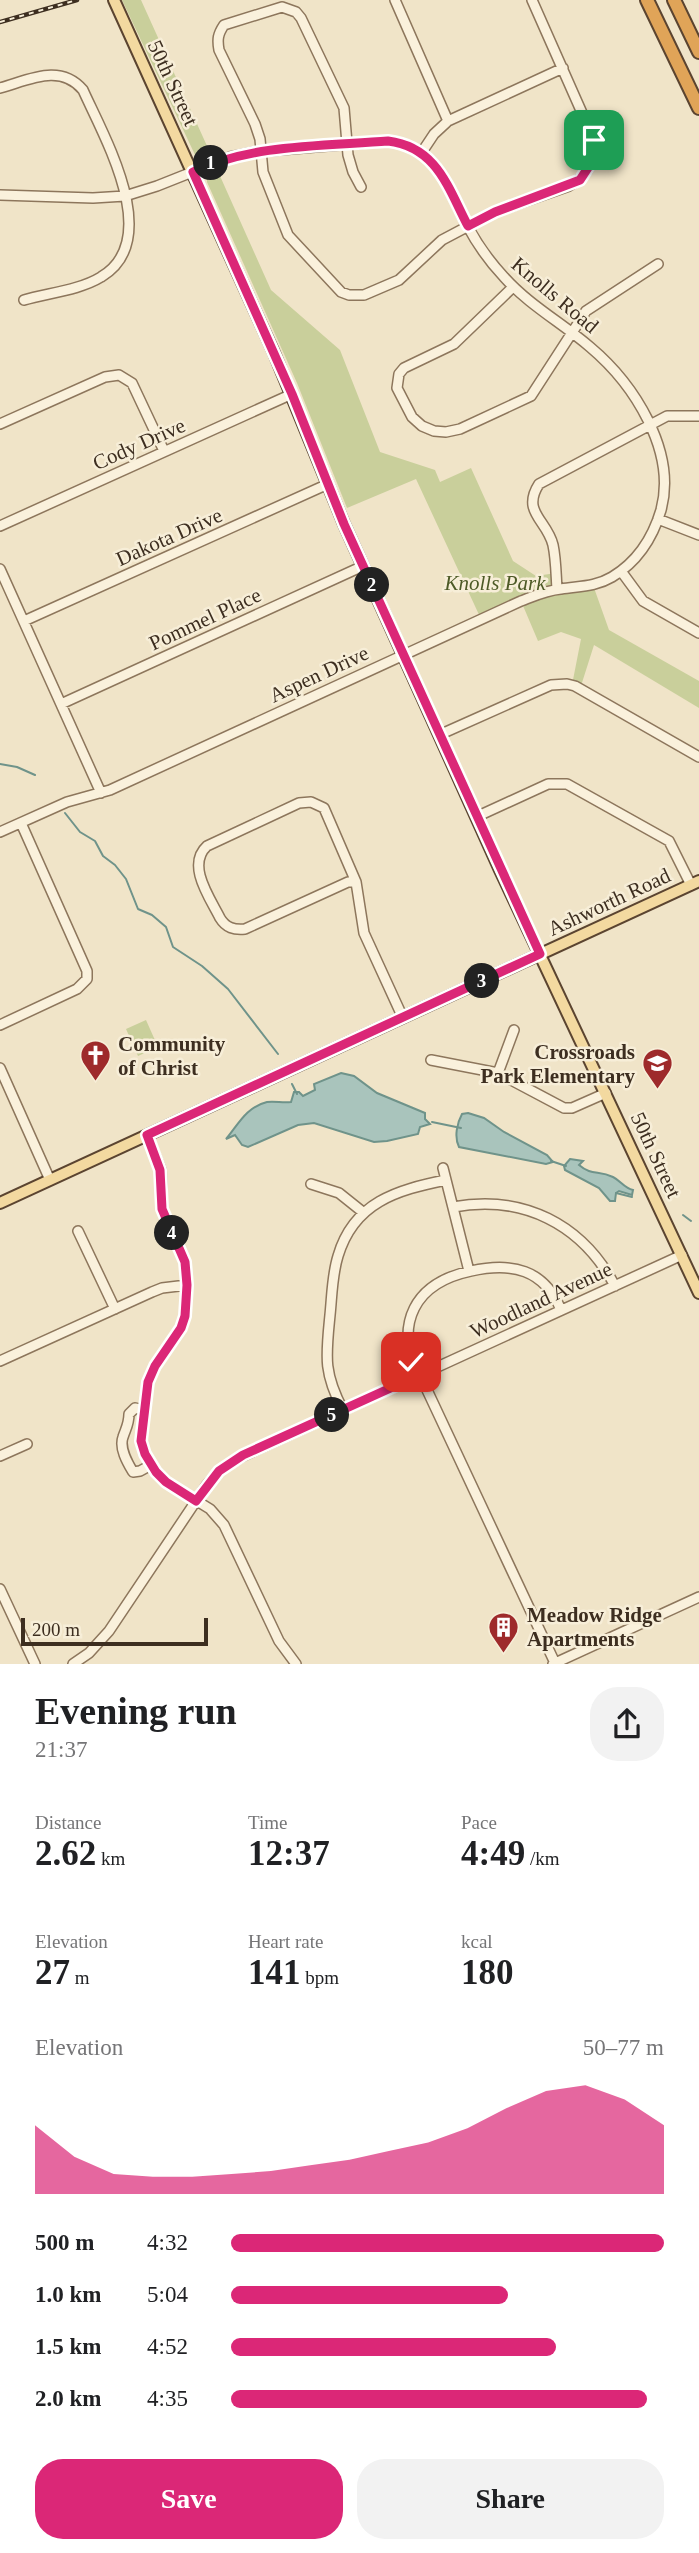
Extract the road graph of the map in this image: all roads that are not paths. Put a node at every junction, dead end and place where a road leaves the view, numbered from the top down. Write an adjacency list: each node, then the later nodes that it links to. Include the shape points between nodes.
1 (114, 0): 14 (main road, 50th Street)
2 (532, 0): 7 (street)
3 (647, 0): 9 (highway)
4 (674, 0): 6 (highway)
5 (395, 3): 10 (street)
6 (699, 52)
7 (563, 68): 10 (street); 18 (street, via 594,140 590,169 569,186)
8 (0, 88): 17 (street, via 57,74 76,82 118,168)
9 (699, 108)
10 (448, 121): 13 (street)
11 (347, 145): 12 (street); 12 (street, via 344,108 304,23 296,12 282,8 224,25 217,41 255,124); 13 (street, via 388,141); 15 (street)
12 (261, 152): 14 (street, via 230,157); 18 (street, via 263,172 291,241 341,292 364,295 399,280 442,240)
13 (422, 152): 18 (street, Knolls Road, via 439,171)
14 (193, 172): 17 (street); 23 (main road, 50th Street)
15 (361, 187)
16 (0, 195): 17 (street)
17 (125, 196): 21 (street, via 129,231 112,269 93,281)
18 (468, 226): 20 (street, Knolls Road)
19 (658, 264): 22 (street, via 586,311)
20 (513, 287): 22 (street, Knolls Road); 22 (street, via 454,344 404,368 397,381 399,393 422,426 446,432 460,429 531,396)
21 (24, 300)
22 (572, 332): 26 (street, Knolls Road, via 614,371)
23 (292, 394): 27 (street, Cody Drive); 28 (main road, 50th Street)
24 (699, 416): 26 (street, via 667,416)
25 (0, 424): 27 (street, via 119,375 132,383)
26 (649, 425): 29 (street, Aspen Drive, via 664,469); 35 (street, via 539,484 534,510 553,547)
27 (164, 452): 30 (street, Cody Drive)
28 (328, 484): 32 (main road, 50th Street); 36 (street, Dakota Drive)
29 (659, 519): 31 (street); 34 (street, Aspen Drive, via 645,546)
30 (0, 526)
31 (699, 535)
32 (363, 566): 38 (main road, 50th Street); 39 (street, Pommel Place)
33 (0, 569): 36 (street)
34 (621, 571): 35 (street, Aspen Drive, via 593,585); 37 (street, via 643,601)
35 (557, 590): 38 (street, Aspen Drive, via 521,601)
36 (24, 621): 39 (street)
37 (699, 633)
38 (403, 654): 40 (main road, 50th Street); 42 (street, Aspen Drive)
39 (61, 705): 42 (street)
40 (439, 735): 41 (street, via 551,685 567,684); 43 (main road, 50th Street)
41 (699, 757)
42 (101, 793): 44 (street, Aspen Drive)
43 (476, 817): 47 (street, via 562,782 668,841); 48 (main road, 50th Street)
44 (21, 823): 45 (street, Aspen Drive); 50 (street, via 87,979 77,989)
45 (0, 832)
46 (356, 882): 46 (street, via 324,808 311,802 299,803 207,846 198,863 220,918 234,929 245,929); 49 (street, via 364,933)
47 (695, 883): 48 (main road, Ashworth Road)
48 (540, 954): 49 (main road, Ashworth Road); 55 (main road, 50th Street)
49 (403, 1017): 56 (main road, Ashworth Road)
50 (0, 1025)
51 (514, 1030): 54 (street)
52 (431, 1060): 54 (street)
53 (0, 1068): 58 (street)
54 (498, 1073): 55 (street, via 564,1108)
55 (606, 1093): 65 (main road, 50th Street)
56 (147, 1135): 58 (main road, Ashworth Road); 67 (street, via 160,1170 162,1209 185,1262)
57 (443, 1168): 59 (street)
58 (50, 1180): 61 (main road, Ashworth Road)
59 (446, 1180): 62 (street); 63 (street, via 397,1192)
60 (311, 1184): 63 (street, via 340,1194)
61 (0, 1203)
62 (453, 1208): 66 (street); 68 (street, via 488,1204 549,1218 592,1250)
63 (364, 1213): 75 (street, via 345,1238 334,1277 327,1365)
64 (78, 1231): 70 (street)
65 (682, 1255): 68 (street, Woodland Avenue); 69 (main road, 50th Street)
66 (469, 1271): 71 (street, via 496,1266 523,1270 550,1290); 73 (street, via 431,1287 414,1308 407,1335)
67 (187, 1285): 70 (street, via 162,1288); 74 (street, via 181,1328 152,1372)
68 (615, 1286): 71 (street, Woodland Avenue)
69 (699, 1293)
70 (115, 1309): 72 (street)
71 (561, 1310): 73 (street, Woodland Avenue)
72 (0, 1361)
73 (418, 1376): 75 (street, Woodland Avenue); 85 (street)
74 (144, 1410): 78 (street, via 141,1441); 78 (street, via 135,1408 129,1414 122,1443 133,1472)
75 (343, 1410): 79 (street, Woodland Avenue, via 226,1465)
76 (27, 1444): 77 (street)
77 (0, 1456)
78 (151, 1465): 79 (street, via 166,1482)
79 (196, 1501): 83 (street, Woodland Avenue, via 109,1631); 84 (street, via 224,1525 279,1641)
80 (0, 1589): 82 (street)
81 (699, 1597): 85 (street)
82 (35, 1664)
83 (73, 1664)
84 (296, 1664)
85 (554, 1664)

